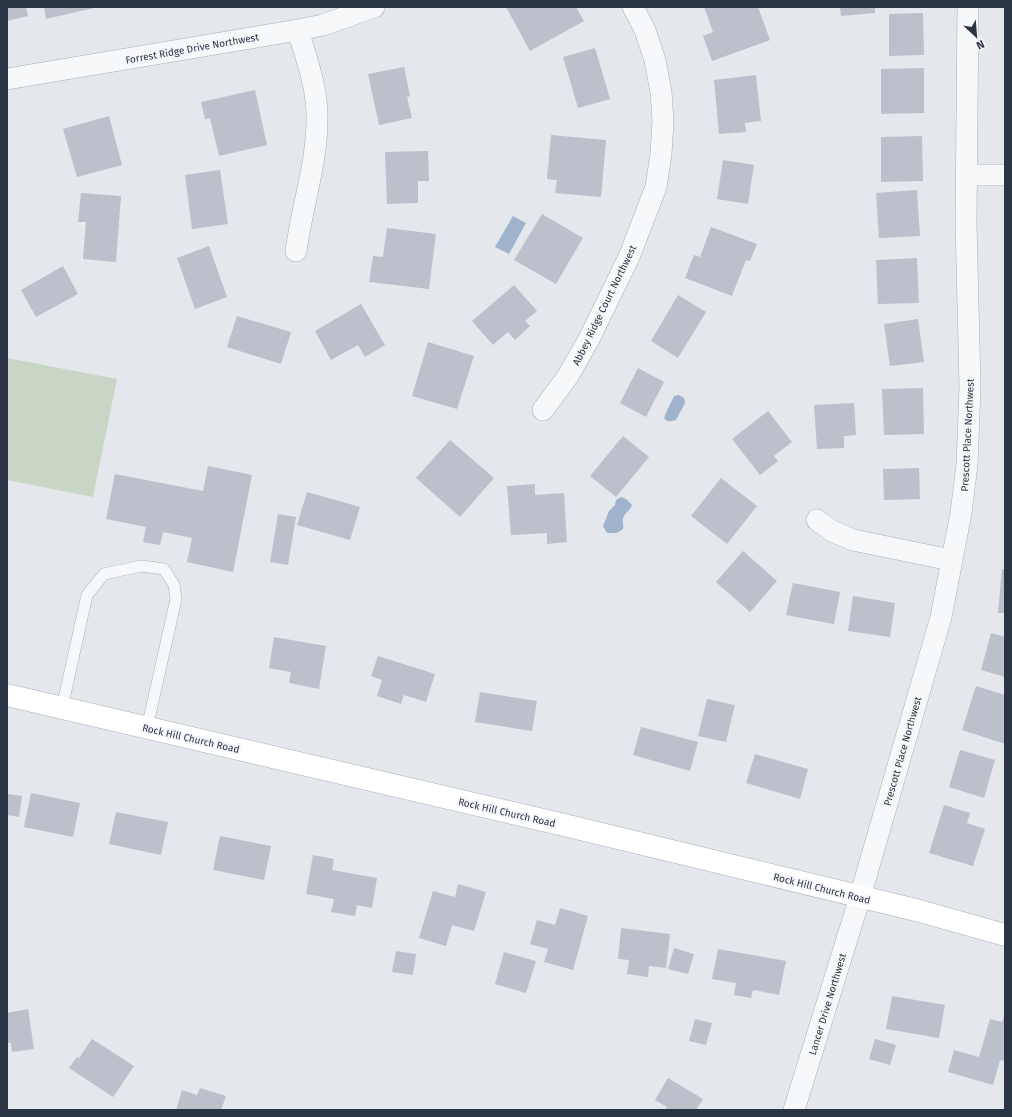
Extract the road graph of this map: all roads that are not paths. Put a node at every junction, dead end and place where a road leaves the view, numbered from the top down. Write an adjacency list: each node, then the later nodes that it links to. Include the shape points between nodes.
1 (374, 7): 4 (street, Forrest Ridge Drive Northwest, via 323,25)
2 (633, 7): 9 (street, Abbey Ridge Court Northwest, via 645,30 655,60 661,92 663,121 656,187 629,257 589,339 568,376)
3 (968, 7): 6 (street, Prescott Place Northwest)
4 (298, 30): 5 (street, Forrest Ridge Drive Northwest); 8 (street, via 316,92 317,116 316,145)
5 (7, 80)
6 (967, 175): 7 (street); 11 (street, Prescott Place Northwest, via 970,386 968,441 962,513)
7 (1005, 175)
8 (296, 251)
9 (543, 410)
10 (817, 520): 11 (street, via 832,532 853,540)
11 (951, 560): 15 (street, Prescott Place Northwest, via 941,617)
12 (7, 696): 13 (street, Rock Hill Church Road)
13 (62, 708): 14 (street, Rock Hill Church Road); 14 (lane, via 88,595 104,574 141,566 164,569 174,585 176,599)
14 (147, 728): 15 (street, Rock Hill Church Road)
15 (860, 897): 16 (street, Rock Hill Church Road); 17 (street, Lancer Drive Northwest)
16 (1005, 935)
17 (794, 1110)

